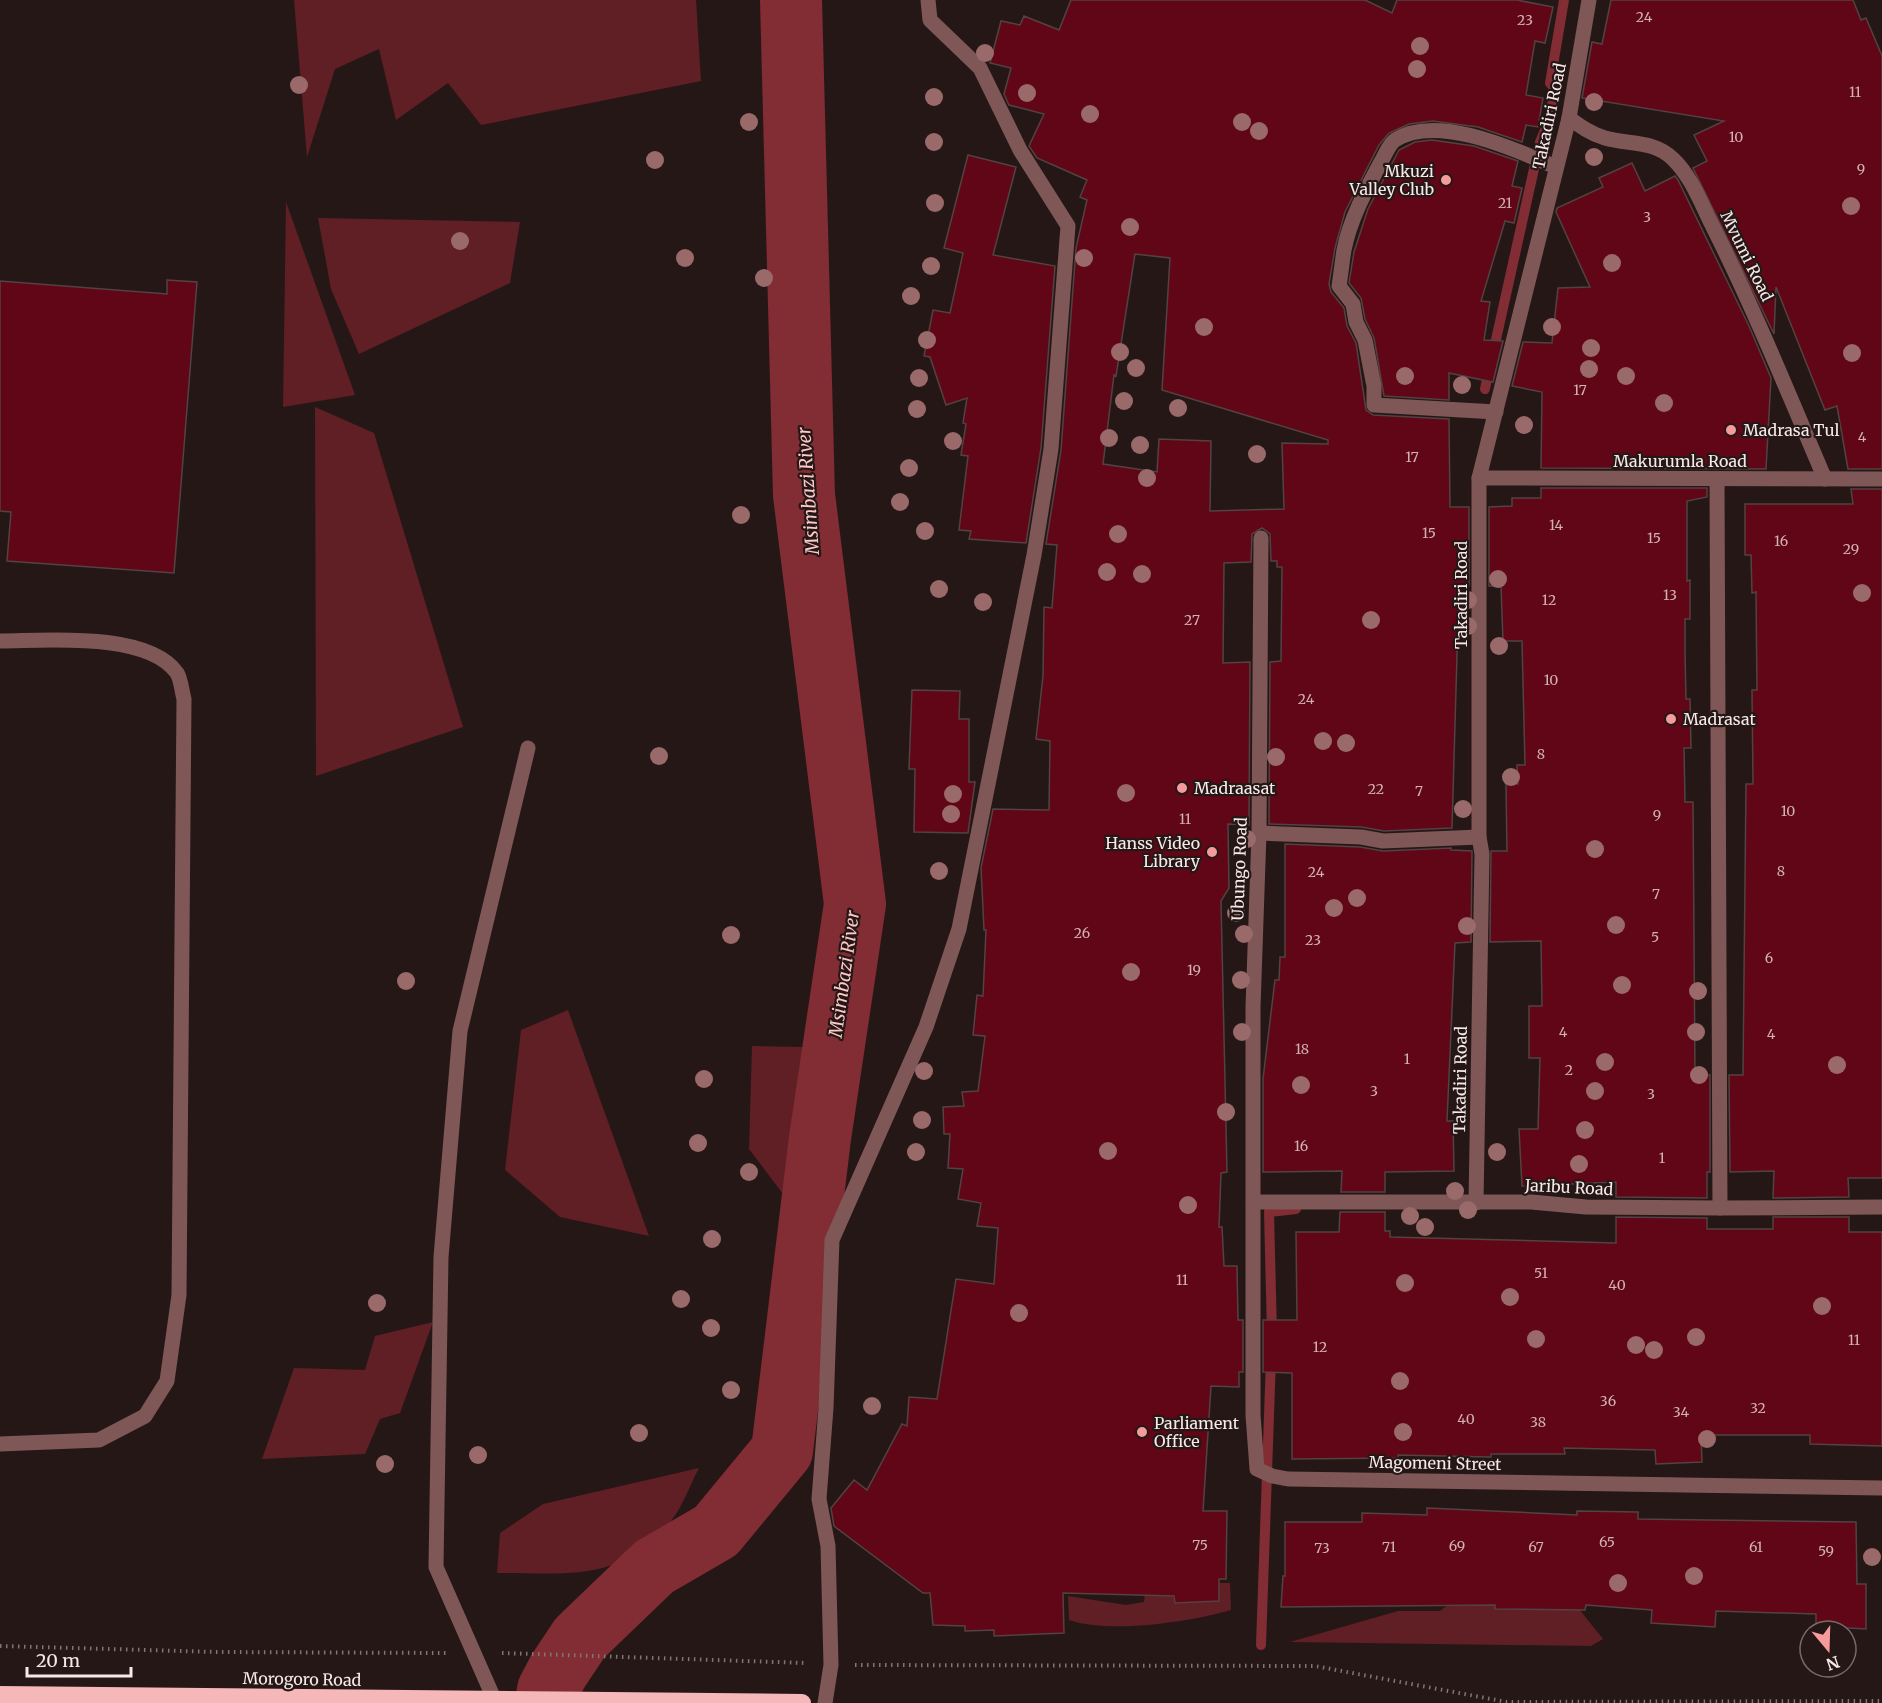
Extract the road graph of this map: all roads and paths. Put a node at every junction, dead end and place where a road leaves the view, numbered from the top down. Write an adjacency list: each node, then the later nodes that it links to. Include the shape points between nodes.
1 (928, 0): 23 (street, via 930,20 980,68 1020,150 1068,226 1049,460 1034,555 959,929 927,1027 832,1240 819,1498 828,1546)
2 (1589, 0): 3 (street, Takadiri Road)
3 (1569, 118): 4 (street, Takadiri Road); 8 (street, Mvumi Road, via 1605,138 1660,149 1688,178 1742,284)
4 (1556, 167): 5 (street, Takadiri Road); 5 (street, via 1502,144 1463,135 1421,130 1406,134 1393,141 1361,199 1344,249 1339,286 1353,304 1365,340 1374,405)
5 (1496, 412): 6 (street, Takadiri Road)
6 (1479, 478): 7 (street, Makurumla Road); 14 (street, Takadiri Road)
7 (1717, 479): 8 (street, Makurumla Road); 18 (street)
8 (1825, 479): 9 (street, Makurumla Road)
9 (1882, 479)
10 (1261, 538): 13 (street, Ubungo Road)
11 (0, 641): 19 (street, via 117,642 158,657 177,673 184,699 179,1295 167,1381 145,1416 99,1440)
12 (528, 748): 22 (street, via 460,1031 441,1257 436,1567)
13 (1259, 833): 14 (street, via 1383,841); 15 (street, Ubungo Road, via 1253,1007)
14 (1479, 837): 16 (street, Takadiri Road, via 1482,854)
15 (1255, 1202): 16 (street, Jaribu Road); 20 (street, Magomeni Street, via 1253,1415 1257,1469 1272,1476)
16 (1476, 1203): 18 (street, Jaribu Road)
17 (1882, 1207): 18 (street, Jaribu Road)
18 (1720, 1208)
19 (0, 1444)
20 (1882, 1488)
21 (0, 1646): 22 (path)
22 (474, 1653): 23 (path); 25 (street)
23 (831, 1665): 26 (path, via 1315,1666 1507,1702); 29 (street)
24 (0, 1695): 25 (highway, Morogoro Road)
25 (495, 1701): 27 (highway, Morogoro Road)
26 (1882, 1701)
27 (781, 1702): 28 (highway)
28 (802, 1703)
29 (825, 1703)

